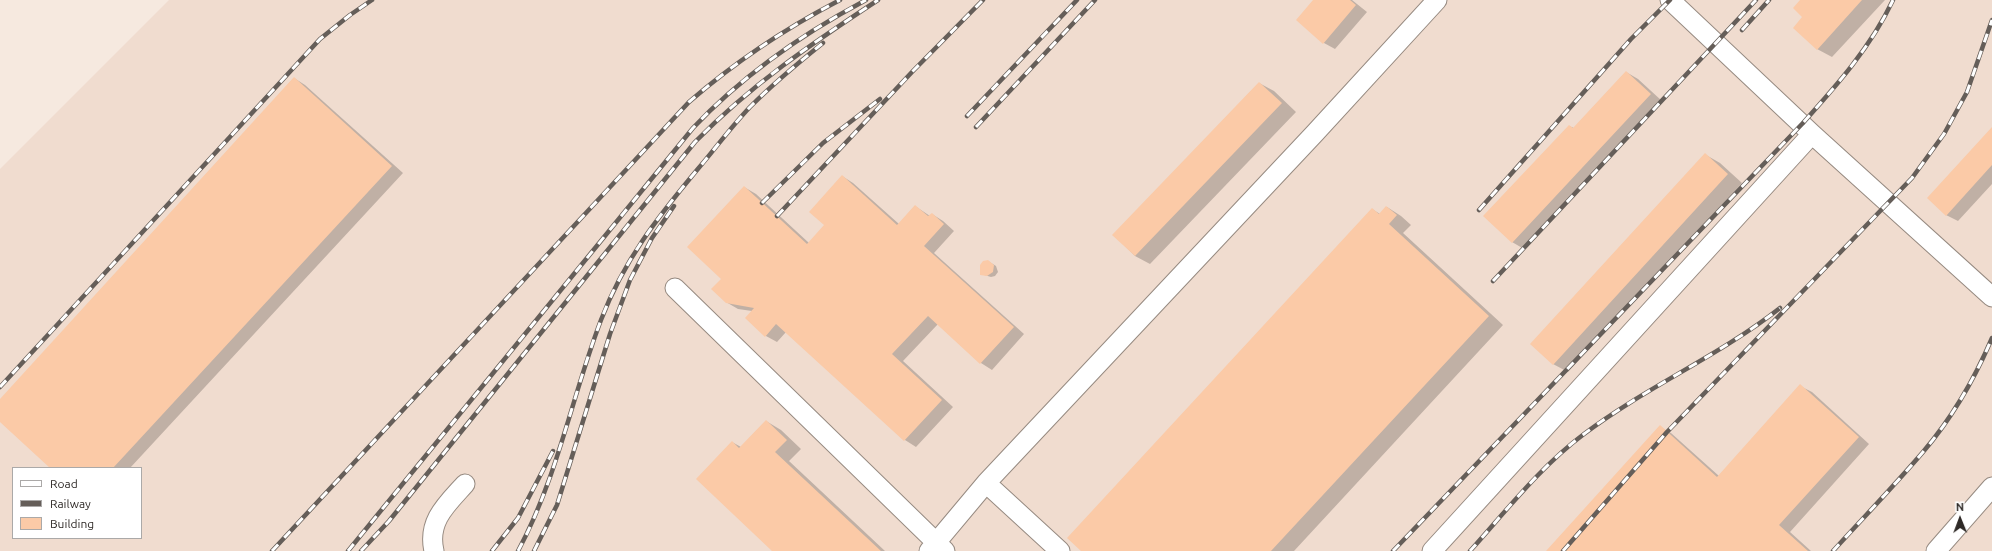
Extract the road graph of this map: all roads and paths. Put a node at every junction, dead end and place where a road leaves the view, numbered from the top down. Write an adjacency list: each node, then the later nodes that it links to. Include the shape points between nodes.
1 (1437, 0): 6 (lane)
2 (1670, 0): 3 (lane)
3 (1812, 134): 5 (lane); 12 (lane)
4 (675, 288): 9 (lane)
5 (1992, 296)
6 (986, 483): 9 (lane); 11 (lane)
7 (465, 484): 10 (lane, via 435,521 432,536)
8 (1992, 486): 13 (lane)
9 (937, 548)
10 (434, 551)
11 (1060, 551)
12 (1432, 551)
13 (1936, 551)

